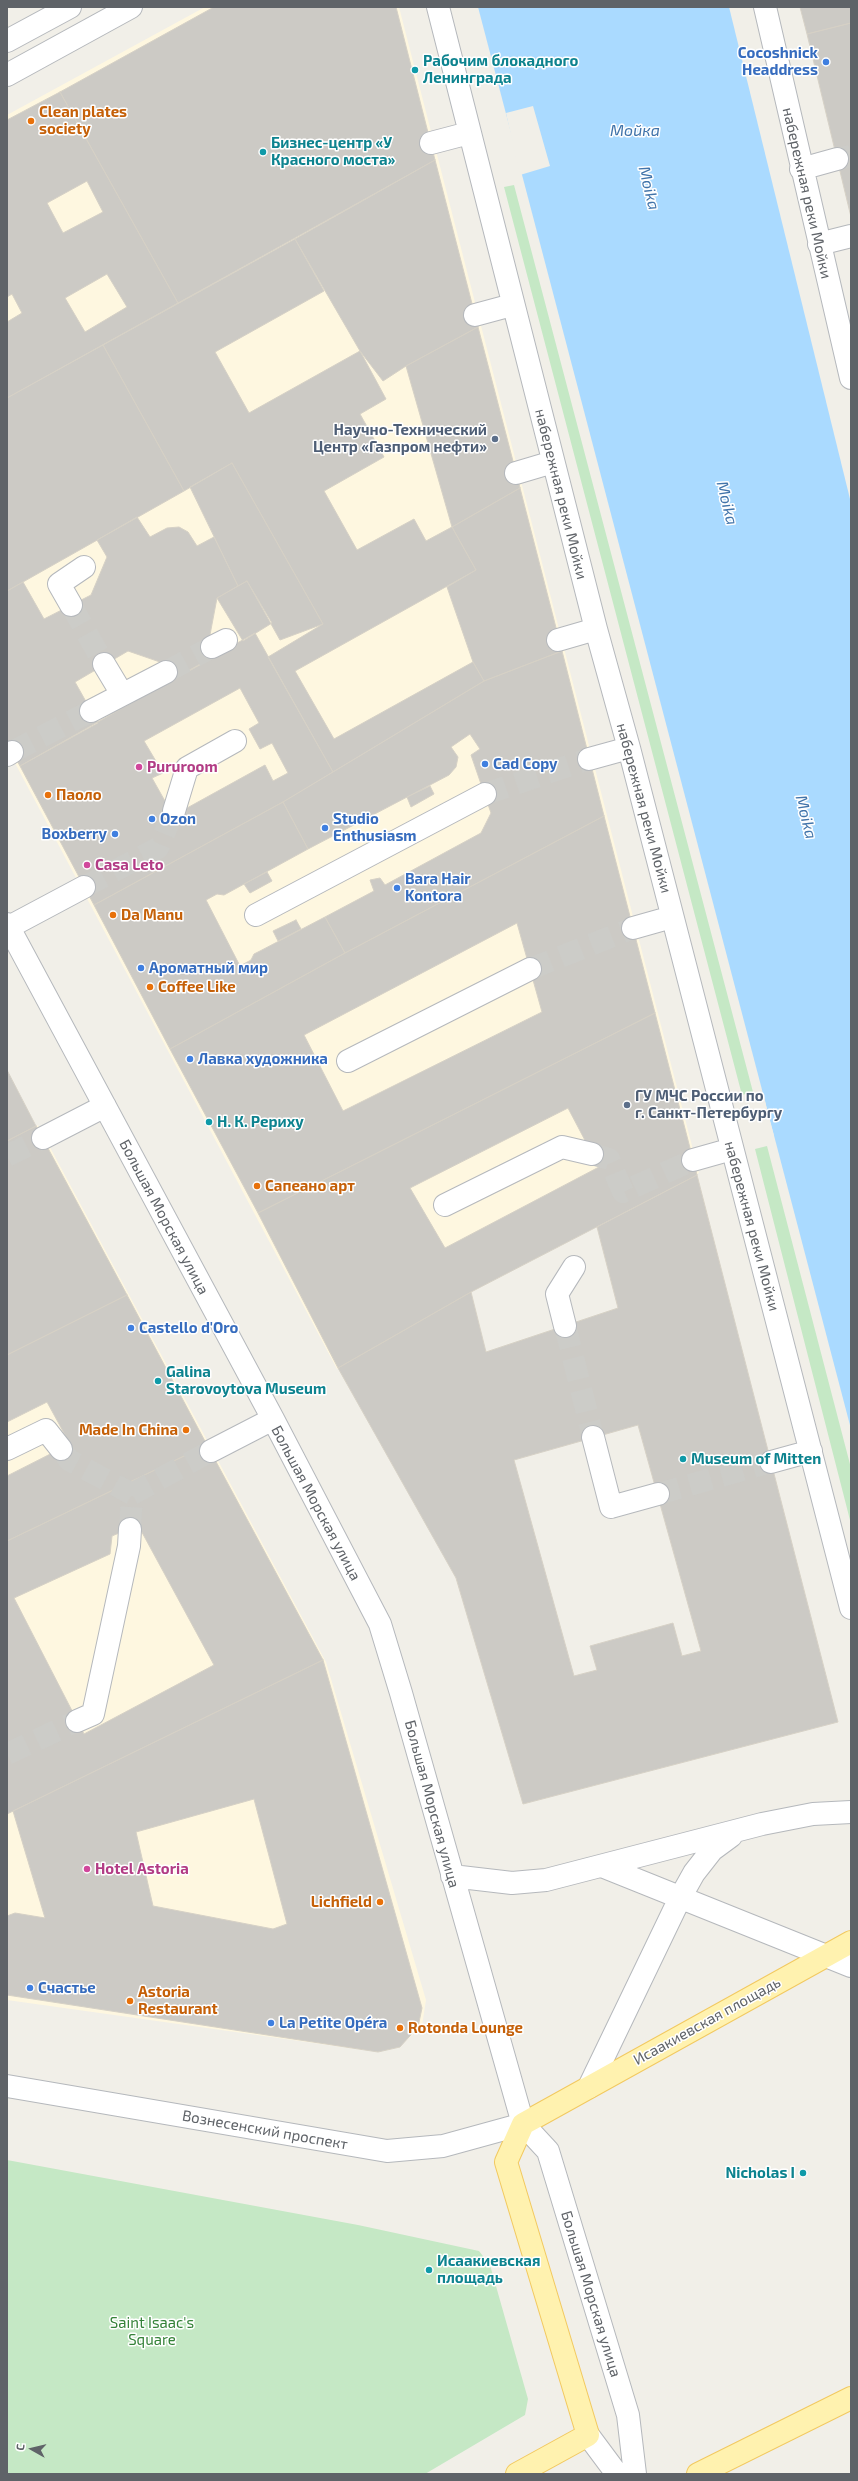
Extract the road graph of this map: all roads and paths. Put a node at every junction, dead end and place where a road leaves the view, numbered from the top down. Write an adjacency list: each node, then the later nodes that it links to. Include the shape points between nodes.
1 (70, 7): 5 (street)
2 (131, 7): 6 (street)
3 (438, 7): 7 (street, набережная реки Мойки)
4 (765, 7): 10 (street, набережная реки Мойки)
5 (7, 41)
6 (7, 75)
7 (469, 133): 8 (street); 13 (street, набережная реки Мойки)
8 (431, 143)
9 (837, 159): 10 (street)
10 (801, 169): 12 (street, набережная реки Мойки)
11 (851, 236): 12 (street)
12 (819, 244): 15 (street, набережная реки Мойки)
13 (512, 305): 14 (street); 17 (street, набережная реки Мойки)
14 (475, 315)
15 (845, 323): 16 (street, набережная реки Мойки)
16 (851, 378)
17 (553, 462): 18 (street); 21 (street, набережная реки Мойки)
18 (516, 473)
19 (84, 567): 20 (street, via 59,584)
20 (71, 605)
21 (596, 629): 22 (street); 28 (street, набережная реки Мойки)
22 (558, 640)
23 (104, 664): 25 (street)
24 (166, 672): 25 (street)
25 (122, 694): 26 (street)
26 (91, 711)
27 (235, 741): 31 (street, via 187,768)
28 (629, 748): 29 (street); 34 (street, набережная реки Мойки)
29 (590, 760)
30 (484, 794): 33 (street)
31 (174, 811)
32 (84, 887): 35 (street)
33 (256, 915)
34 (672, 917): 36 (street); 41 (street, набережная реки Мойки)
35 (8, 925): 39 (street, Большая Морская улица)
36 (633, 928)
37 (530, 969): 38 (street)
38 (348, 1061)
39 (105, 1106): 40 (street); 47 (street, Большая Морская улица)
40 (43, 1138)
41 (732, 1149): 43 (street); 52 (street, набережная реки Мойки)
42 (592, 1154): 44 (street, via 562,1147)
43 (693, 1160)
44 (445, 1205)
45 (574, 1268): 46 (street, via 557,1294)
46 (565, 1326)
47 (273, 1419): 51 (street); 61 (street, Большая Морская улица, via 380,1624)
48 (593, 1437): 54 (street, via 611,1507)
49 (7, 1449): 50 (street, via 46,1430)
50 (61, 1449)
51 (211, 1452)
52 (811, 1452): 53 (street); 56 (street, набережная реки Мойки)
53 (771, 1462)
54 (658, 1494)
55 (130, 1529): 57 (street, via 129,1546 93,1714)
56 (851, 1608)
57 (77, 1721)
58 (851, 1812): 59 (street, Исаакиевская площадь, via 813,1814)
59 (735, 1832): 60 (street, Исаакиевская площадь); 62 (street, Исаакиевская площадь, via 712,1850 694,1873)
60 (602, 1866): 61 (street, Исаакиевская площадь, via 546,1880 512,1882); 62 (street)
61 (452, 1876): 68 (street, Большая Морская улица)
62 (680, 1898): 64 (street); 67 (street, Исаакиевская площадь)
63 (851, 1942): 64 (main road, Исаакиевская площадь)
64 (825, 1956): 65 (street); 67 (main road, Исаакиевская площадь)
65 (851, 1966)
66 (7, 2086): 68 (street, Вознесенский проспект, via 387,2151 443,2146)
67 (589, 2087): 68 (main road, Исаакиевская площадь)
68 (522, 2124): 70 (main road, via 506,2162); 73 (street, Большая Морская улица, via 548,2151 628,2415)
69 (851, 2398): 74 (main road)
70 (588, 2435): 71 (main road); 72 (street)
71 (517, 2474)
72 (617, 2474)
73 (635, 2474)
74 (698, 2474)

